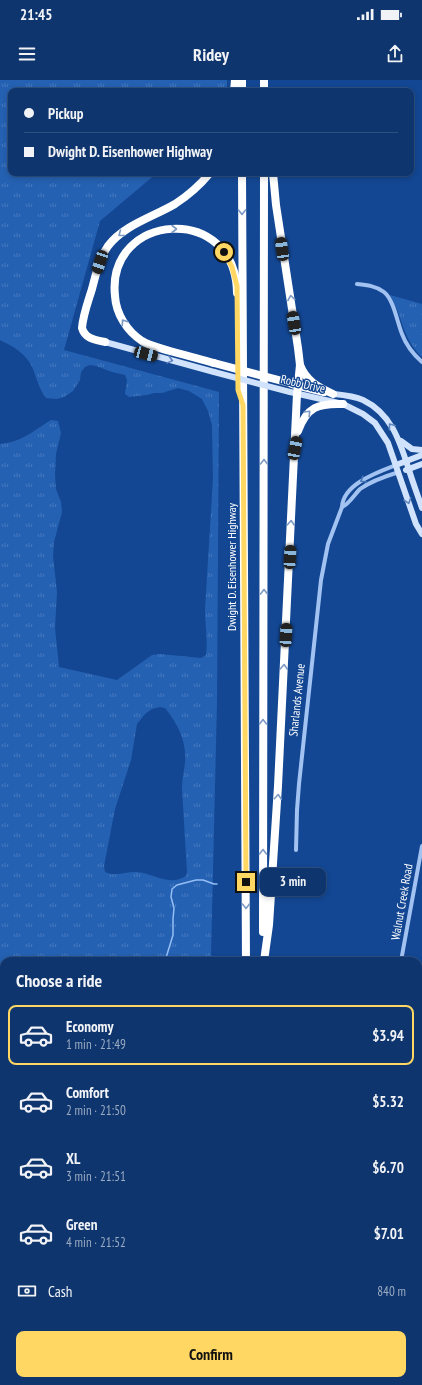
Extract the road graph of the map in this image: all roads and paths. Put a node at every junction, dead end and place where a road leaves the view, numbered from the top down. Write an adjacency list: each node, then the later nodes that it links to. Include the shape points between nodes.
1 (207, 176): 6 (highway, one-way to 6, via 182,199 120,234 104,254 97,270 82,328 88,337)
2 (242, 176): 12 (highway, Dwight D. Eisenhower Highway, one-way to 12)
3 (264, 176): 28 (highway, one-way to 3)
4 (273, 176): 8 (highway, one-way to 4)
5 (358, 284): 7 (street, via 377,288 386,294 404,340)
6 (105, 342): 9 (main road, Robb Drive, one-way to 9, bridge, via 214,372)
7 (422, 362)
8 (300, 364): 9 (highway); 10 (highway, via 313,384)
9 (294, 389): 10 (highway); 11 (main road, Robb Drive); 12 (highway, one-way to 12, bridge, via 214,363 146,343 131,332 117,308 114,295 116,273 129,249 143,237 164,229 186,229 211,240 228,258 237,286 238,390); 14 (highway)
10 (333, 394): 13 (main road, Robb Drive, one-way to 10, via 382,414 370,404 355,397)
11 (343, 404): 14 (highway, one-way to 11, via 302,421 308,413 320,405); 19 (main road, Robb Drive, via 363,414 380,428)
12 (243, 405): 27 (highway, Dwight D. Eisenhower Highway, one-way to 27)
13 (399, 439): 15 (main road, via 412,449); 17 (main road, Robb Drive)
14 (295, 448): 29 (highway, one-way to 14, via 278,786)
15 (422, 450)
16 (422, 455): 17 (main road, Sharlands Avenue)
17 (406, 462): 19 (main road, Sharlands Avenue); 20 (main road, Robb Drive)
18 (422, 464): 20 (main road, Sharlands Avenue)
19 (396, 465): 21 (main road, Robb Drive); 22 (street, Sharlands Avenue, one-way to 22, via 358,483 345,496)
20 (409, 469): 21 (main road, Sharlands Avenue); 23 (main road, Robb Drive)
21 (399, 472): 22 (street, Sharlands Avenue, via 366,485); 24 (main road, Robb Drive, one-way to 24, via 416,524)
22 (342, 507): 26 (street, Sharlands Avenue, via 328,544 322,576 299,784)
23 (422, 508)
24 (422, 534)
25 (422, 846): 30 (street, Walnut Creek Road)
26 (296, 850)
27 (246, 957)
28 (263, 957)
29 (264, 957)
30 (402, 957)

